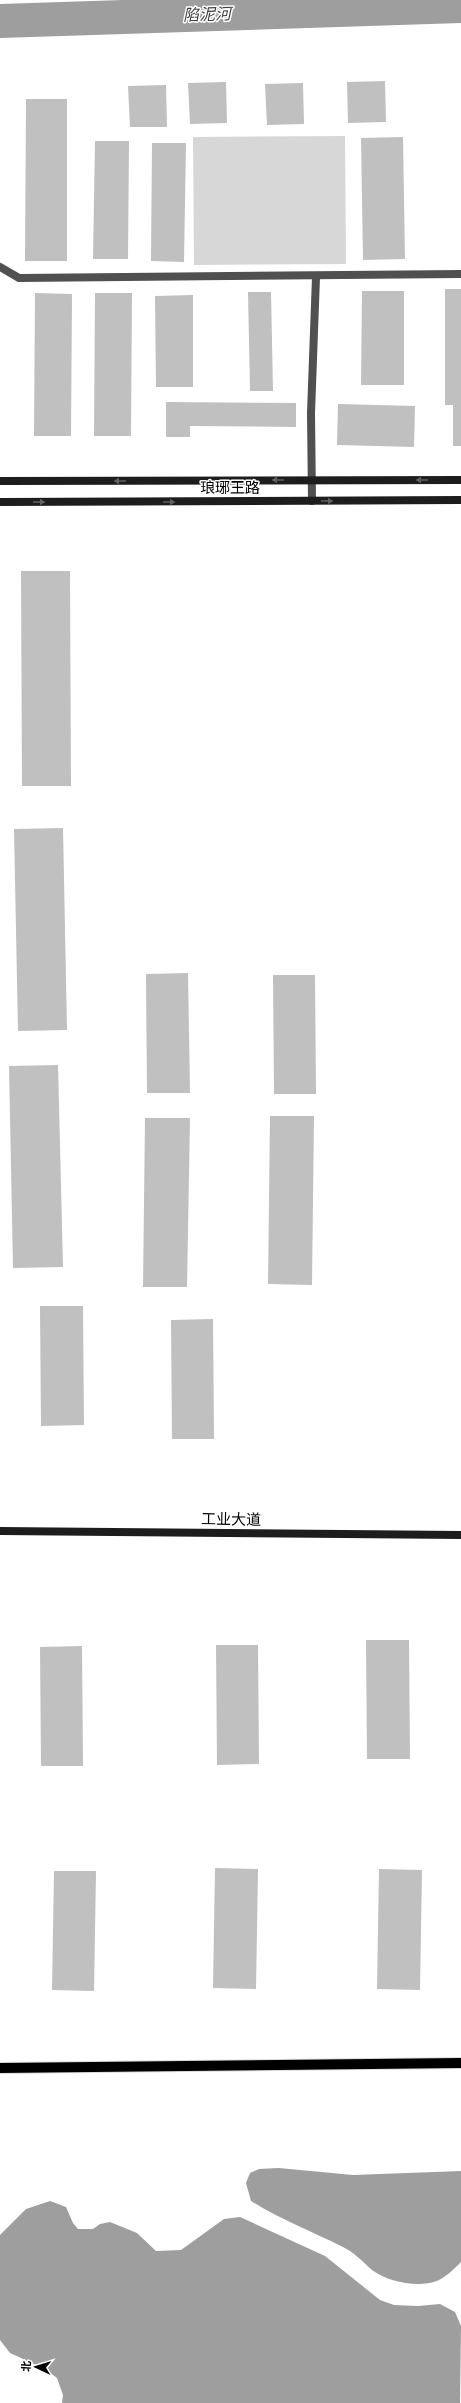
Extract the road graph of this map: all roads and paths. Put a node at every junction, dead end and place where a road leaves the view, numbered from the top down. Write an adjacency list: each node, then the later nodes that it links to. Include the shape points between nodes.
1 (0, 267): 3 (lane, via 19,278)
2 (461, 274): 3 (lane)
3 (316, 277): 4 (lane, via 311,413)
4 (312, 480): 5 (main road, 琅琊王路, one-way to 4); 6 (main road, 琅琊王路, one-way to 6); 8 (lane)
5 (461, 480)
6 (0, 481)
7 (461, 500): 8 (main road, 琅琊王路, one-way to 7)
8 (312, 501): 9 (main road, 琅琊王路, one-way to 8)
9 (0, 502)
10 (0, 1531): 11 (main road, 工业大道)
11 (461, 1535)
12 (461, 2063): 13 (main road)
13 (0, 2068)

